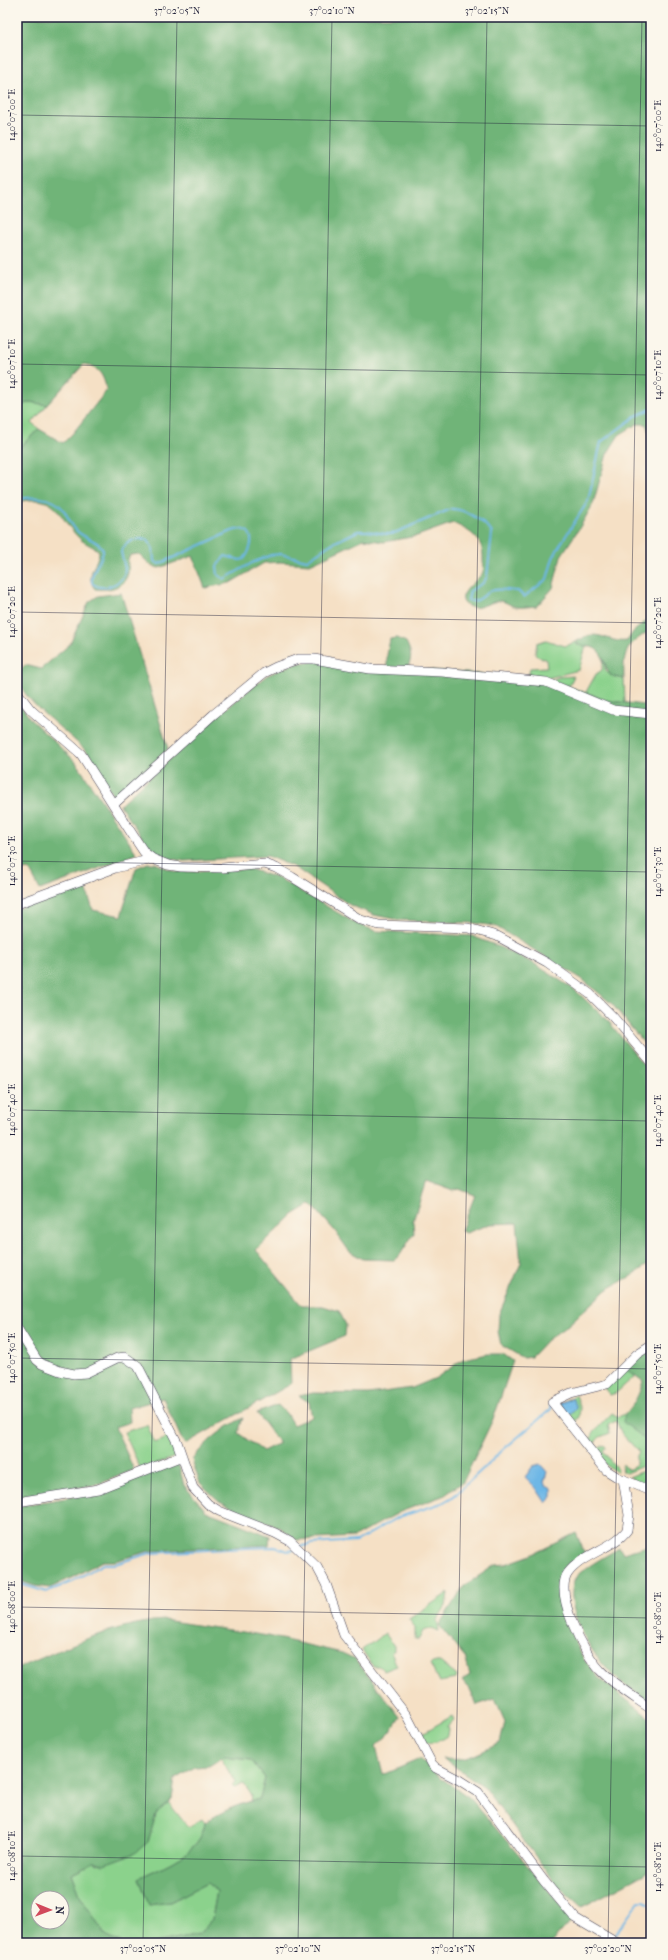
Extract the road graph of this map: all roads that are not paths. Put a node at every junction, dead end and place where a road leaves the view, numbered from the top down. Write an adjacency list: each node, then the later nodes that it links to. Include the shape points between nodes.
1 (17, 692): 3 (street, via 31,710 81,754)
2 (651, 714): 3 (street, via 613,710 546,682 442,672 370,670 302,659 264,673 214,714)
3 (114, 804): 4 (street, via 144,852)
4 (153, 859): 5 (street, via 114,868); 6 (street, via 181,867 223,868 265,864 292,877 361,920 379,925 468,928 497,936 546,963 590,994)
5 (17, 904)
6 (651, 1062)
7 (17, 1328): 9 (street, via 37,1360 60,1371 86,1373 117,1358 125,1357 133,1361 144,1374)
8 (651, 1345): 10 (street, via 637,1354 607,1384 571,1393 552,1402 599,1463)
9 (182, 1456): 12 (street, via 98,1489); 14 (street, via 193,1488 208,1504 290,1541 317,1567 326,1584 344,1636 407,1716 432,1764 478,1792 575,1918)
10 (622, 1479): 11 (street); 13 (street, via 629,1515 627,1530 618,1539 571,1569 564,1581 564,1594 578,1636 592,1660 600,1670)
11 (651, 1490)
12 (17, 1502)
13 (651, 1709)
14 (618, 1943)

